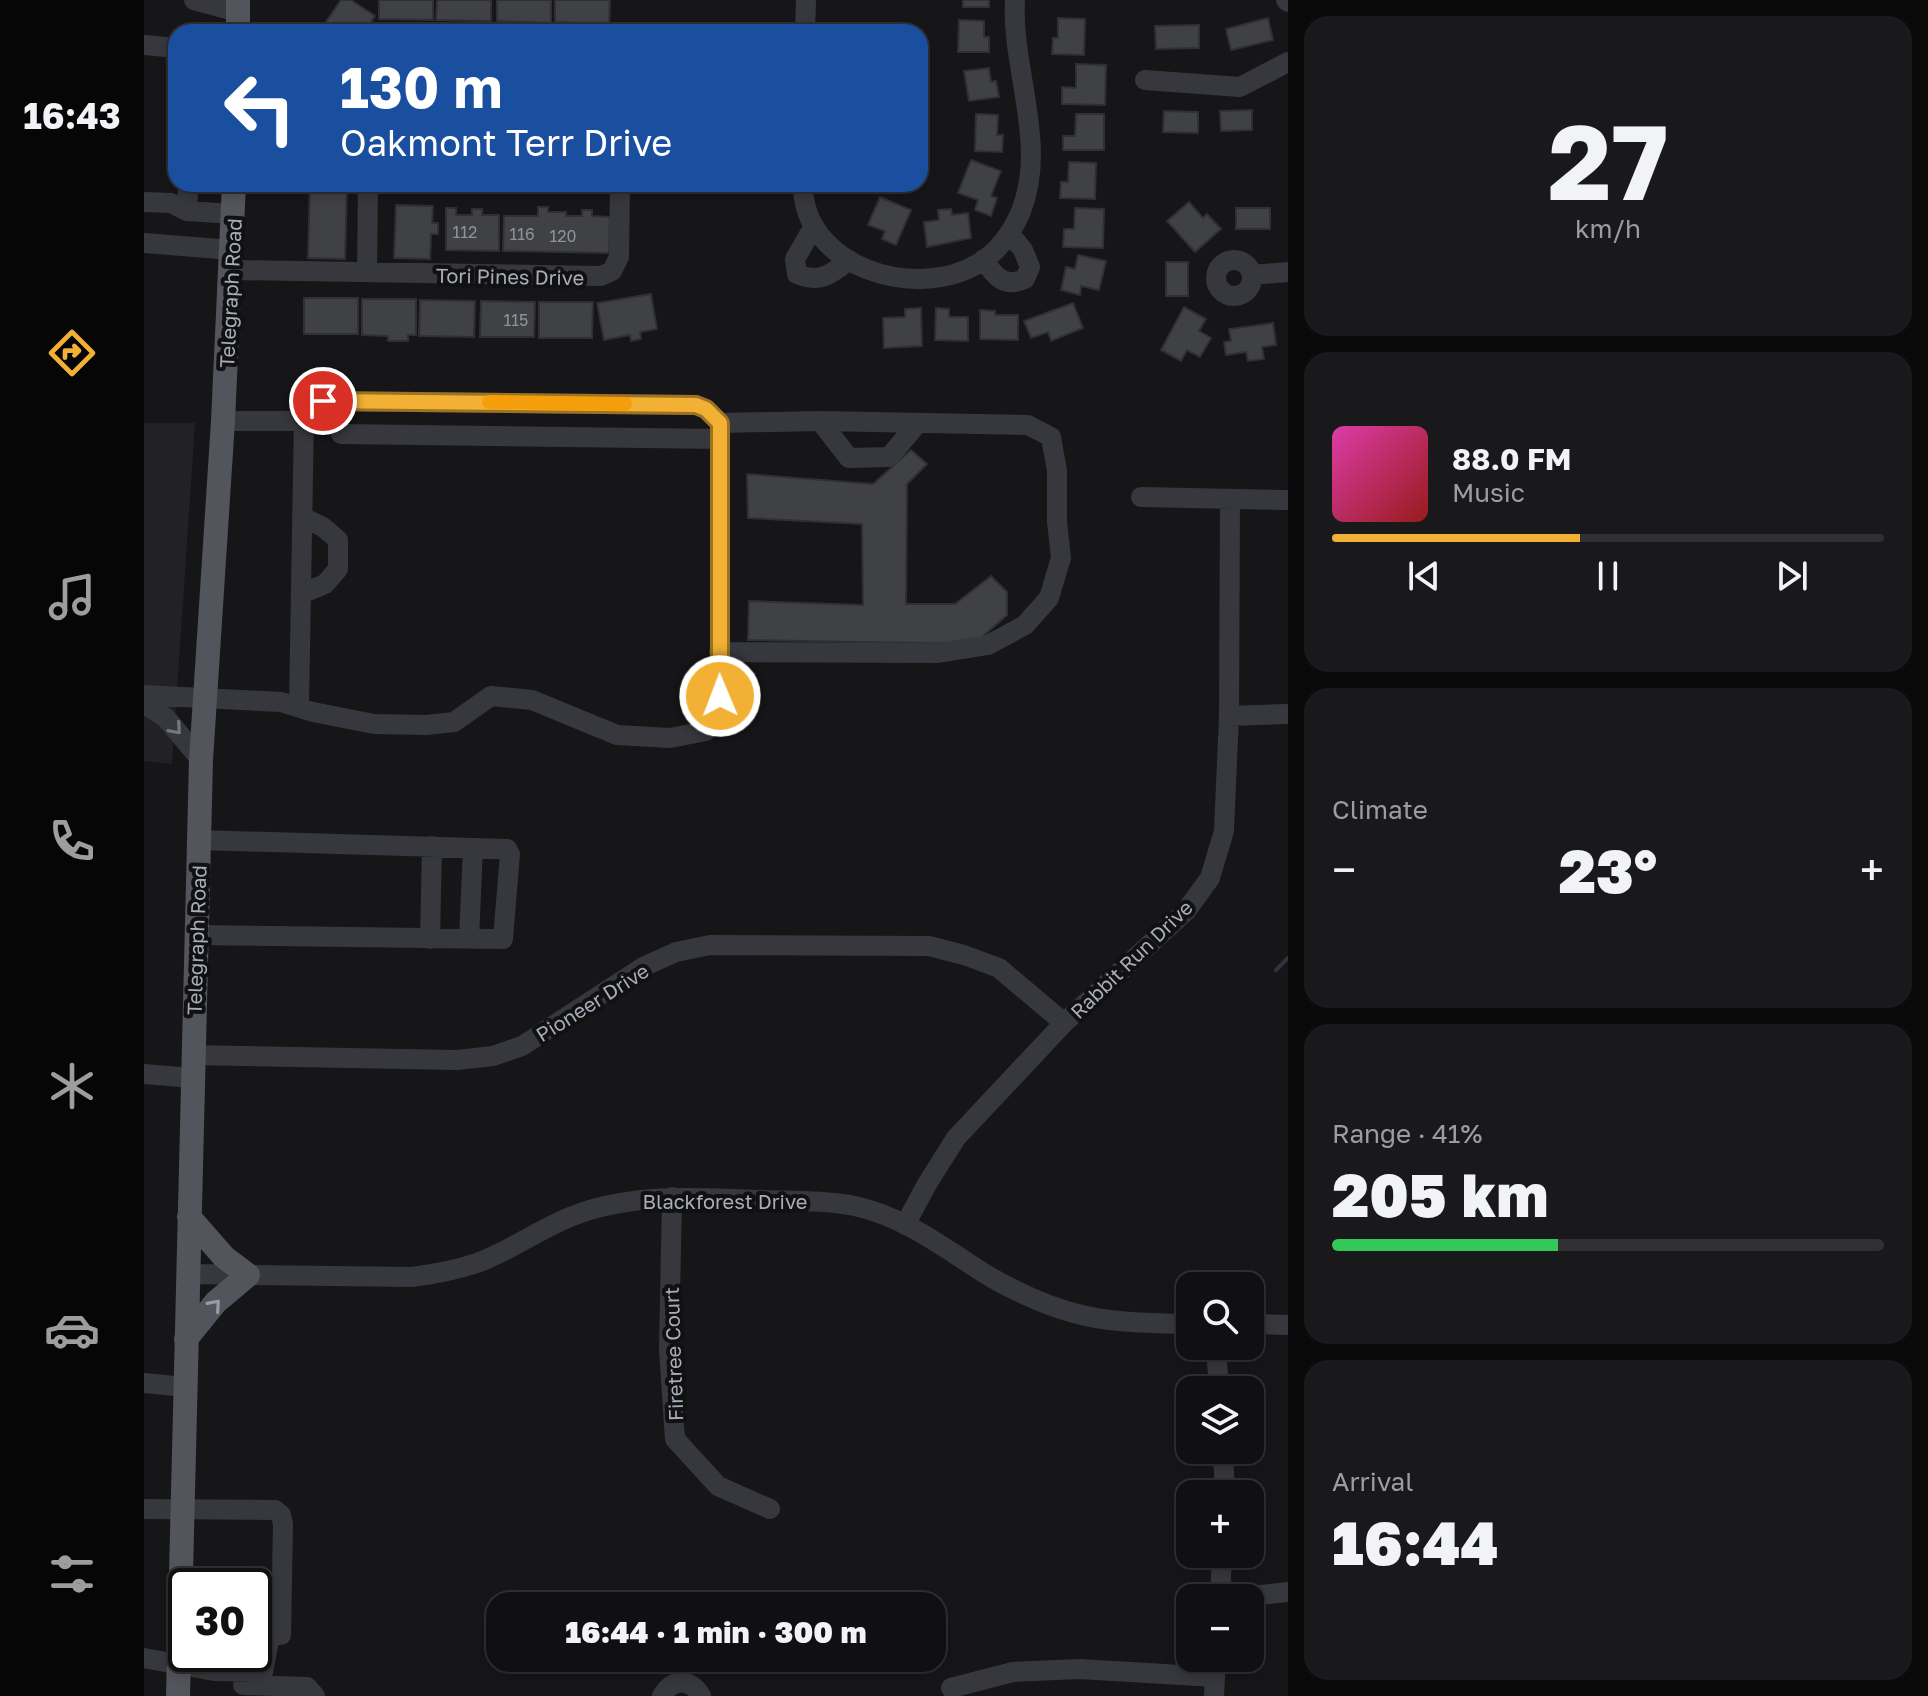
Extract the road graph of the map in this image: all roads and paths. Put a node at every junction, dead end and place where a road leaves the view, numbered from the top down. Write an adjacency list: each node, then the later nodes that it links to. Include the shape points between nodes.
1 (194, 0): 4 (street)
2 (806, 0): 5 (street)
3 (1015, 0): 19 (street, via 1029,172 1022,209)
4 (238, 15)
5 (805, 24)
6 (144, 45): 7 (street)
7 (168, 47)
8 (1288, 62): 9 (street, via 1240,87)
9 (1145, 80)
10 (188, 192): 16 (street)
11 (234, 192): 17 (main road, Telegraph Road)
12 (368, 192): 25 (street)
13 (620, 192): 25 (street, Tori Pines Drive, via 619,257 612,271 601,276)
14 (803, 192): 18 (street, via 802,204)
15 (144, 202): 16 (street, via 171,203)
16 (187, 211): 17 (street)
17 (233, 214): 22 (main road, Telegraph Road)
18 (814, 226): 23 (street, via 823,243); 23 (street, via 795,259 797,274 816,280)
19 (1010, 234): 21 (street); 21 (street, via 1030,267 1025,279 1006,283 995,277)
20 (144, 243): 22 (street, Tori Pines Drive)
21 (984, 259): 23 (street, via 960,272 929,277 866,271)
22 (232, 260): 25 (street, Tori Pines Drive); 29 (main road, Telegraph Road)
23 (849, 260)
24 (1288, 272): 26 (street)
25 (367, 273)
26 (1252, 275)
27 (465, 402): 28 (street, via 323,401); 32 (street, via 696,405 706,409); 34 (street)
28 (304, 416): 29 (street, via 298,421); 38 (street)
29 (223, 421): 42 (main road, Telegraph Road)
30 (820, 421): 31 (street); 31 (street, via 849,458 889,457); 32 (street)
31 (918, 423): 40 (street, via 1028,425 1051,437 1061,558 1049,598 1025,625 988,645 950,651)
32 (720, 431): 34 (street); 40 (street)
33 (341, 434): 34 (street)
34 (466, 435)
35 (1141, 497): 36 (street)
36 (1230, 499): 37 (street); 46 (street, Rabbit Run Drive)
37 (1288, 500)
38 (302, 517): 39 (street); 39 (street, via 338,540 338,569 325,584)
39 (301, 594): 44 (street)
40 (719, 652): 44 (street, via 720,718 706,731 670,738 617,735 532,700 491,696 454,722 426,725 374,724)
41 (144, 695): 42 (street)
42 (204, 697): 44 (street); 47 (main road, Telegraph Road)
43 (144, 704): 47 (street, one-way to 47, via 166,718)
44 (299, 706)
45 (1288, 714): 46 (street)
46 (1229, 716): 54 (street, Rabbit Run Drive, via 1224,831 1210,878 1186,911)
47 (201, 760): 48 (main road, Telegraph Road)
48 (199, 840): 49 (street); 51 (main road, Telegraph Road)
49 (432, 846): 50 (street); 52 (street)
50 (473, 848): 53 (street); 53 (street, via 507,849 510,854 505,937)
51 (195, 935): 52 (street); 55 (main road, Telegraph Road)
52 (430, 939): 53 (street)
53 (469, 939)
54 (1064, 1023): 55 (street, Pioneer Drive, via 999,968 929,946 710,945 643,967 522,1046 493,1056); 59 (street, Rabbit Run Drive, via 956,1138)
55 (192, 1066): 56 (street, Pioneer Drive); 58 (main road, Telegraph Road)
56 (144, 1074)
57 (672, 1197): 59 (street, Blackforest Drive, via 828,1202); 61 (street, Blackforest Drive, via 569,1217 480,1262 447,1272 383,1278); 69 (street, Firetree Court, via 669,1350 675,1439 718,1486)
58 (189, 1217): 60 (main road, Telegraph Road); 61 (main road)
59 (905, 1225): 62 (street, Blackforest Drive, via 1051,1307 1108,1322)
60 (188, 1274): 61 (street, Blackforest Drive); 65 (main road, Telegraph Road)
61 (248, 1275): 65 (main road, one-way to 61, via 222,1296)
62 (1176, 1324)
63 (1264, 1324): 64 (street)
64 (1288, 1325)
65 (186, 1339): 67 (main road, Telegraph Road)
66 (144, 1383): 67 (street)
67 (185, 1387): 70 (main road, Telegraph Road)
68 (144, 1509): 70 (street)
69 (770, 1509)
70 (182, 1511): 71 (main road, Telegraph Road); 74 (street, via 275,1510 281,1515 281,1635)
71 (181, 1568)
72 (1288, 1592): 73 (street)
73 (1264, 1595)
74 (272, 1635)
75 (144, 1658): 76 (street)
76 (168, 1663)
77 (179, 1672): 83 (main road, Telegraph Road)
78 (216, 1672): 81 (street)
79 (263, 1672): 81 (street)
80 (1215, 1677): 82 (street, via 1066,1669 1013,1672)
81 (243, 1684): 84 (street, via 307,1687)
82 (951, 1688)
83 (178, 1696)
84 (315, 1696)
85 (662, 1696): 86 (street, via 667,1687 680,1682)
86 (701, 1696)

